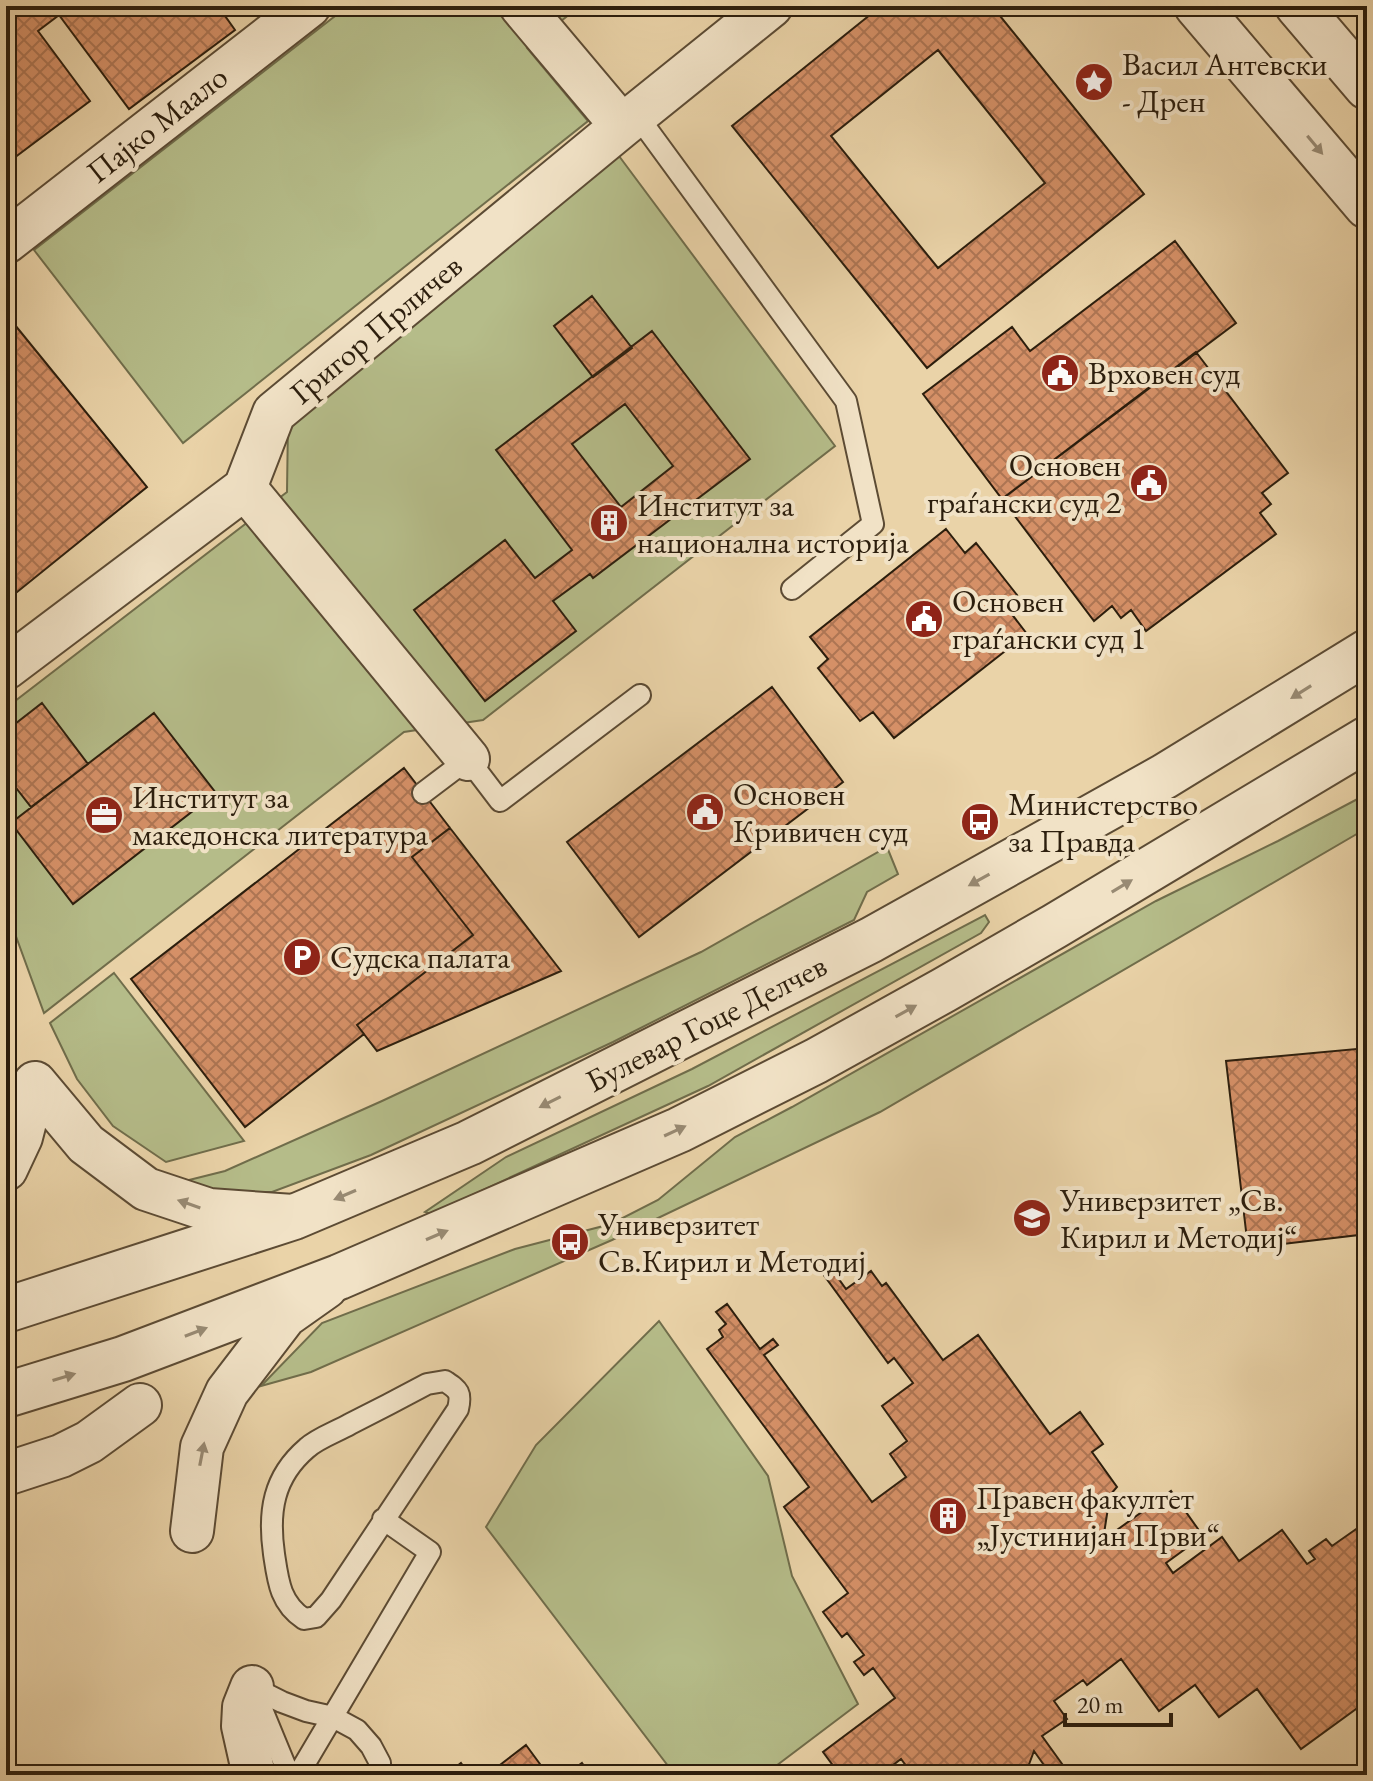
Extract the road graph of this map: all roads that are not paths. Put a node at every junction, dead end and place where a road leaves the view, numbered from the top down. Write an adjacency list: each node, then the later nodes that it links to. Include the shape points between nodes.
1 (309, 6): 9 (street, Пајко Маало)
2 (521, 6): 7 (street)
3 (771, 6): 7 (street, Григор Прличев)
4 (1197, 6): 8 (street, one-way to 8)
5 (1298, 6): 6 (street)
6 (1367, 87)
7 (629, 120): 10 (street, Григор Прличев, via 274,413); 11 (lane, via 846,401 873,524)
8 (1367, 206)
9 (6, 242)
10 (245, 488): 13 (street); 16 (street)
11 (792, 589)
12 (1367, 652): 19 (street, Булевар Гоце Делчев, one-way to 19, via 1165,776 871,940 469,1143)
13 (6, 668)
14 (640, 695): 16 (lane, via 500,801)
15 (1367, 739): 20 (street, one-way to 15, via 679,1130 816,1061 1069,918)
16 (468, 759): 17 (lane)
17 (423, 793)
18 (6, 1169): 19 (street, one-way to 18, via 209,1210 146,1189 86,1144 35,1083)
19 (294, 1217): 21 (street, Булевар Гоце Делчев)
20 (339, 1277): 22 (street, one-way to 20, via 123,1359); 26 (street, one-way to 20, via 202,1447 227,1392 285,1316)
21 (6, 1310)
22 (6, 1395)
23 (140, 1405): 24 (street, via 89,1442)
24 (6, 1474)
25 (383, 1519): 25 (lane, via 458,1409 457,1389 445,1381 427,1384 308,1446 287,1469 272,1508 281,1591 292,1611 304,1619 316,1617); 28 (lane, via 430,1552)
26 (192, 1531)
27 (252, 1687): 28 (lane); 29 (street, via 243,1726); 30 (lane)
28 (333, 1717): 31 (lane); 32 (lane, via 357,1730 371,1746 380,1763)
29 (254, 1775)
30 (289, 1775)
31 (298, 1775)
32 (378, 1775)

